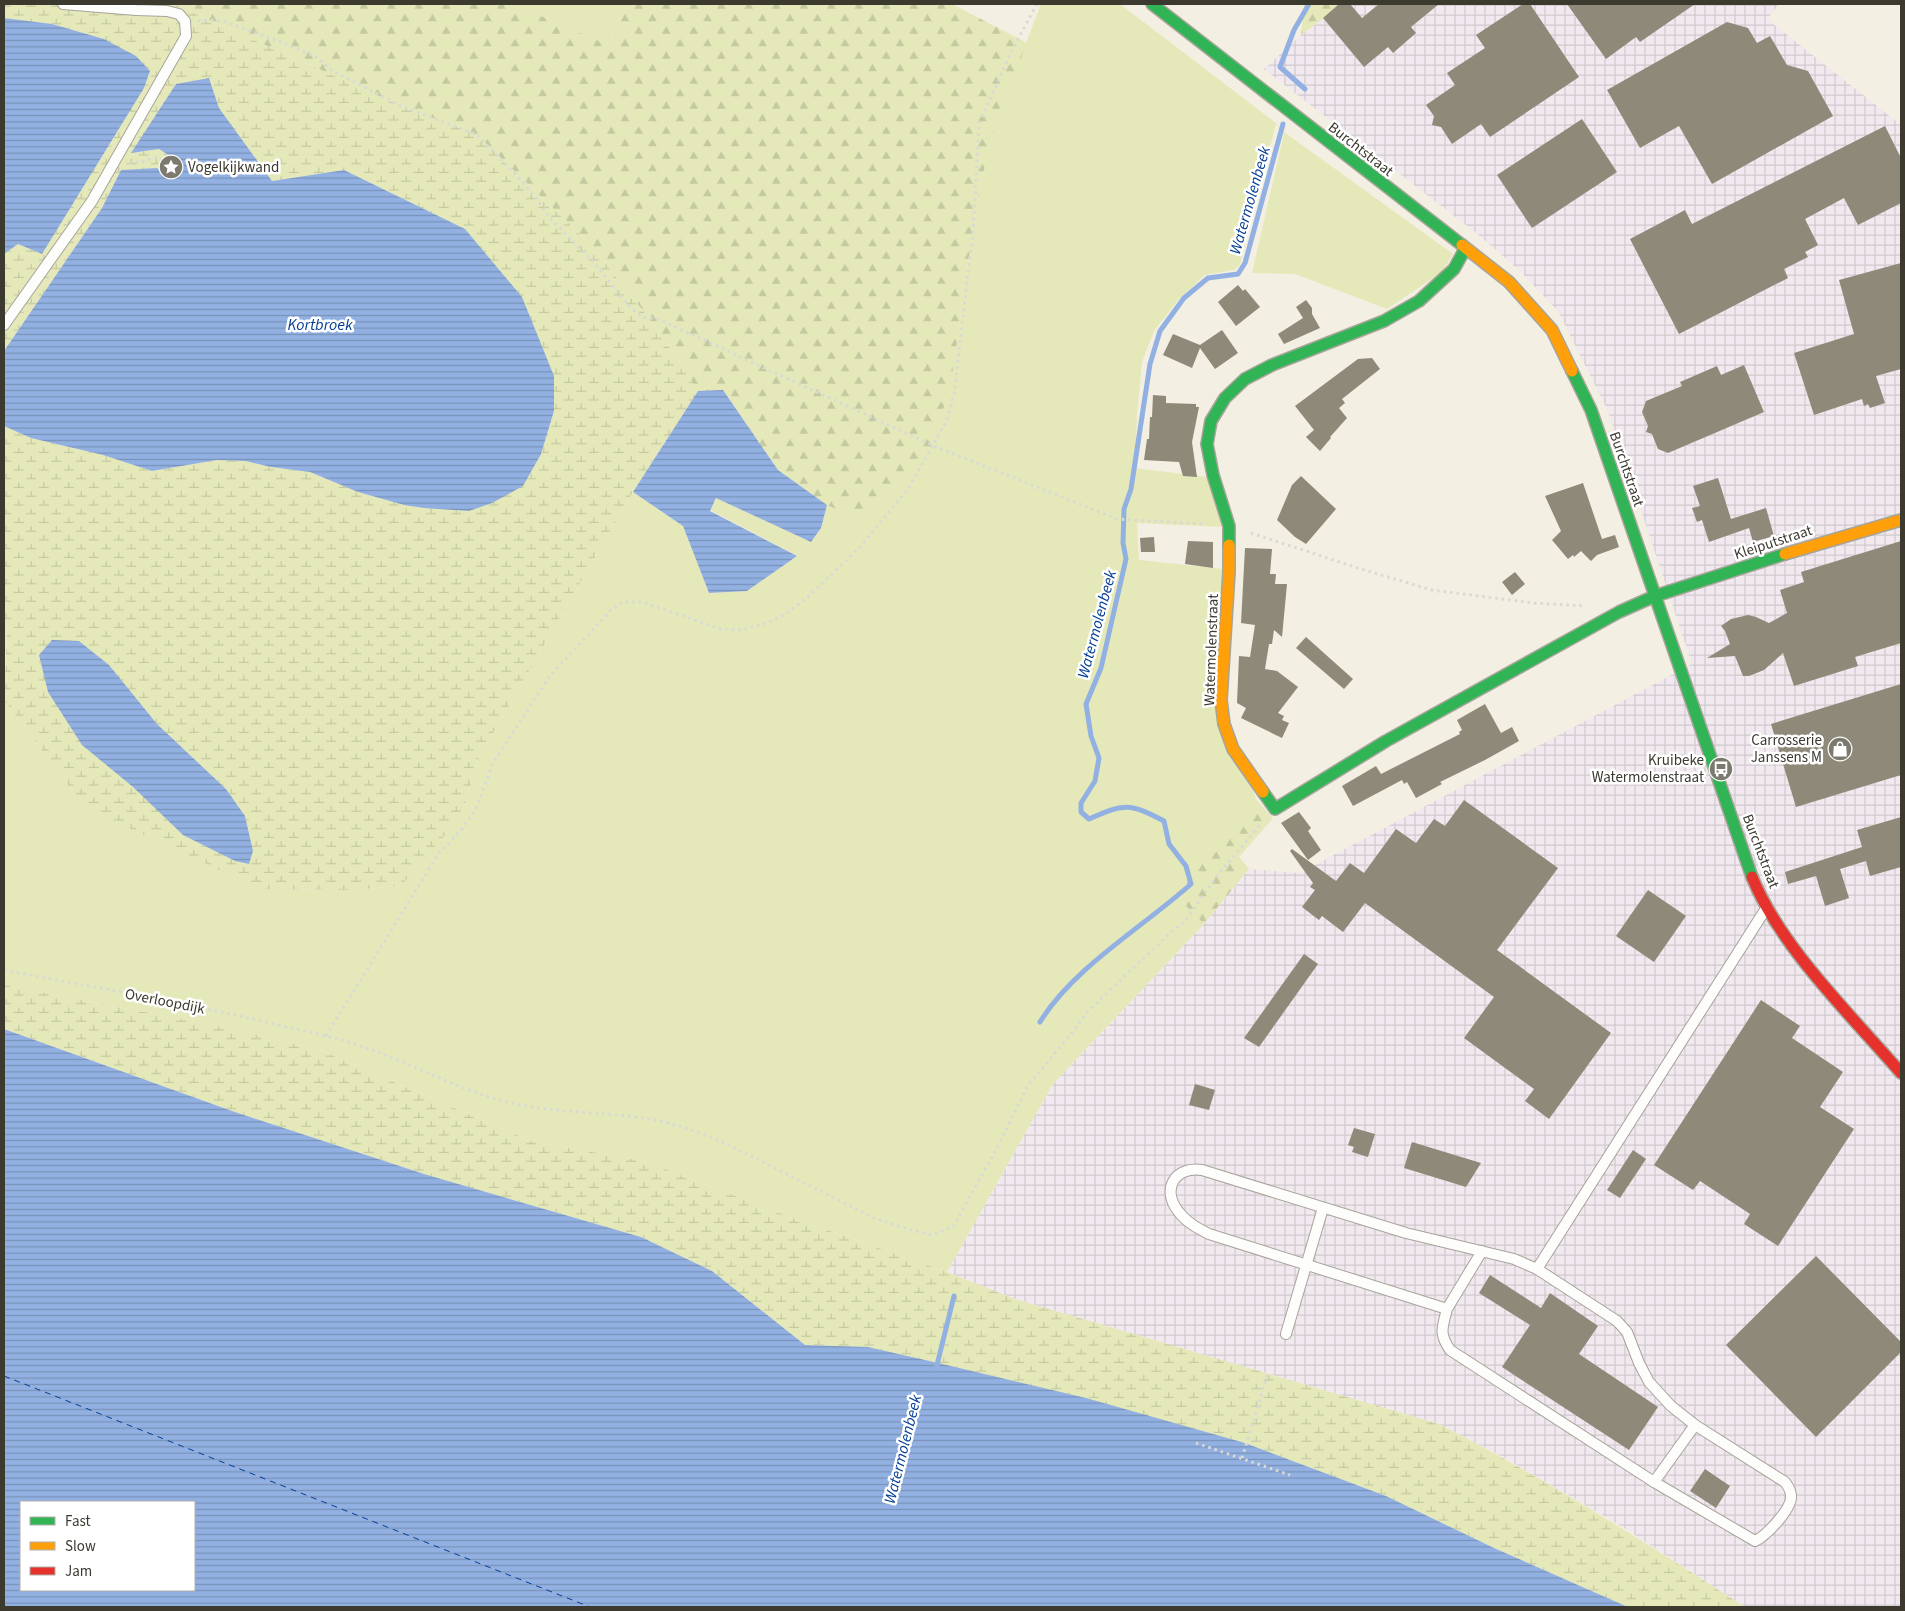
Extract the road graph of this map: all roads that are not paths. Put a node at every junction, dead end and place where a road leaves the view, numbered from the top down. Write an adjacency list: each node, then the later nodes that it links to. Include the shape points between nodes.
1 (63, 4): 4 (lane, via 179,14 185,21 186,36 92,201)
2 (1152, 4): 3 (street, Burchtstraat)
3 (1465, 249): 6 (street, Burchtstraat, via 1509,282 1552,330 1591,410); 6 (street, Watermolenstraat, via 1454,269 1419,301 1384,321 1272,365 1245,379 1225,398 1211,421 1207,444 1229,526 1221,700 1224,724 1233,749 1275,808 1386,741 1619,612)
4 (4, 325)
5 (1901, 520): 6 (street, Kleiputstraat, via 1824,541)
6 (1655, 596): 7 (street, Burchtstraat, via 1753,879)
7 (1767, 907): 8 (street, Burchtstraat, via 1806,964); 12 (lane)
8 (1901, 1073)
9 (1323, 1208): 10 (lane); 11 (lane); 11 (lane, via 1202,1170 1182,1172 1174,1179 1171,1188 1171,1199 1177,1210 1197,1228)
10 (1482, 1251): 12 (lane); 13 (lane)
11 (1306, 1265): 13 (lane); 14 (lane)
12 (1537, 1269): 15 (lane, via 1618,1321 1627,1332 1649,1382)
13 (1446, 1309): 16 (lane, via 1442,1331 1443,1340 1450,1350)
14 (1286, 1334)
15 (1695, 1426): 16 (lane); 16 (lane, via 1785,1482 1790,1502 1776,1523 1755,1541)
16 (1654, 1482)

